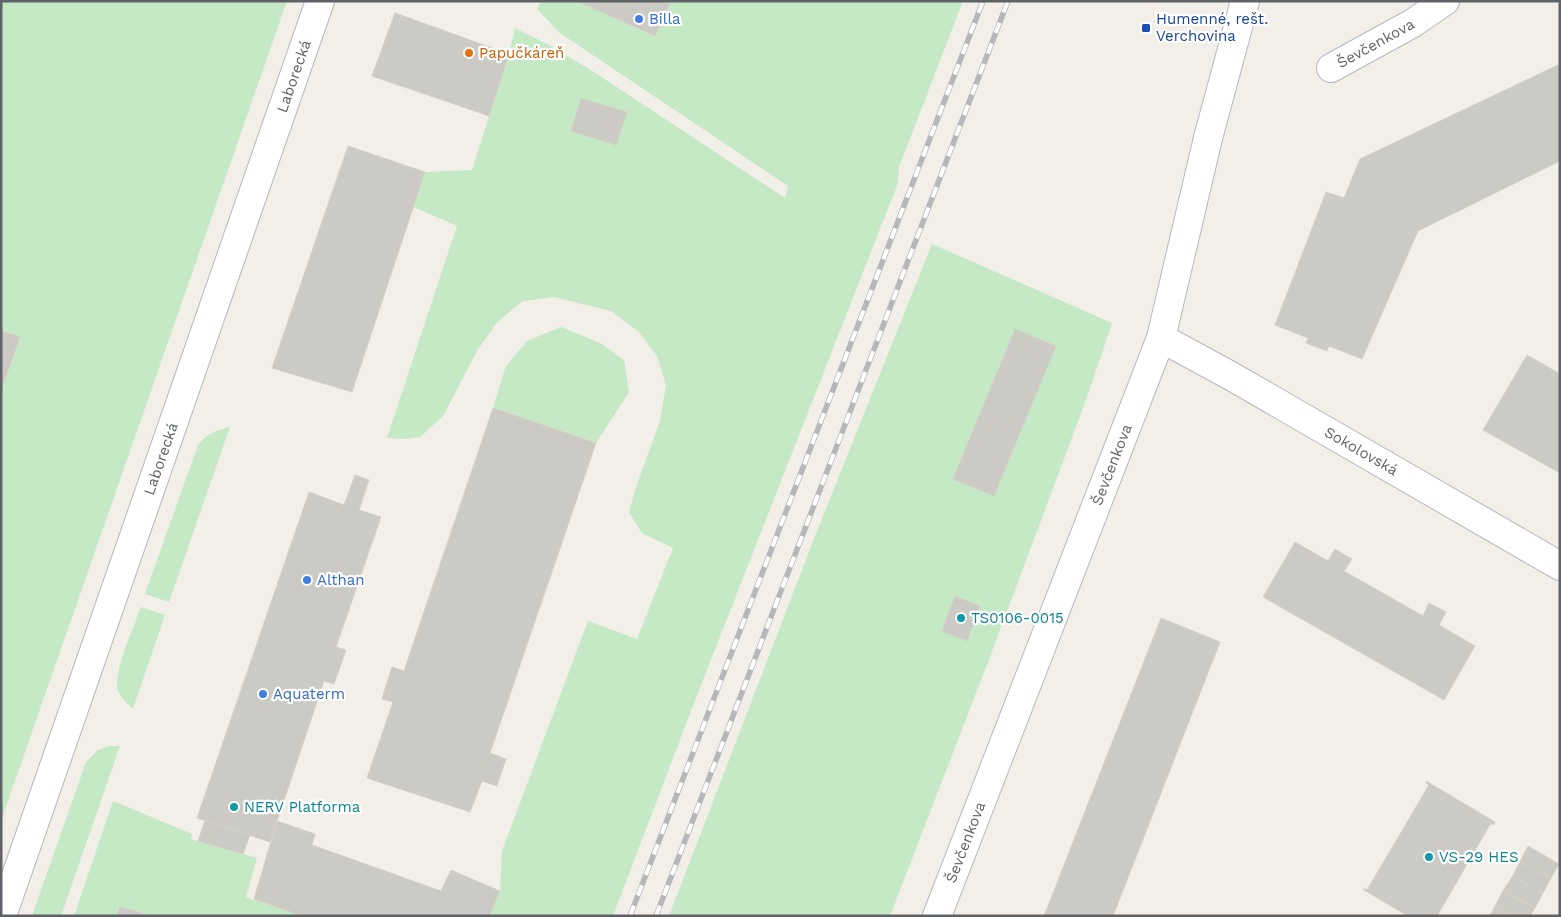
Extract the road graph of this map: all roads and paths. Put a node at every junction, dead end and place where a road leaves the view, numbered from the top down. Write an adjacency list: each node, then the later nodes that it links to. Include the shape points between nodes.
1 (320, 1): 7 (street, Laborecká)
2 (1245, 1): 5 (street, Ševčenkova, via 1208,138)
3 (1445, 1): 4 (street, Ševčenkova, via 1413,23)
4 (1331, 68)
5 (1161, 338): 6 (street, Sokolovská); 8 (street, Ševčenkova)
6 (1560, 566)
7 (2, 916)
8 (937, 916)

